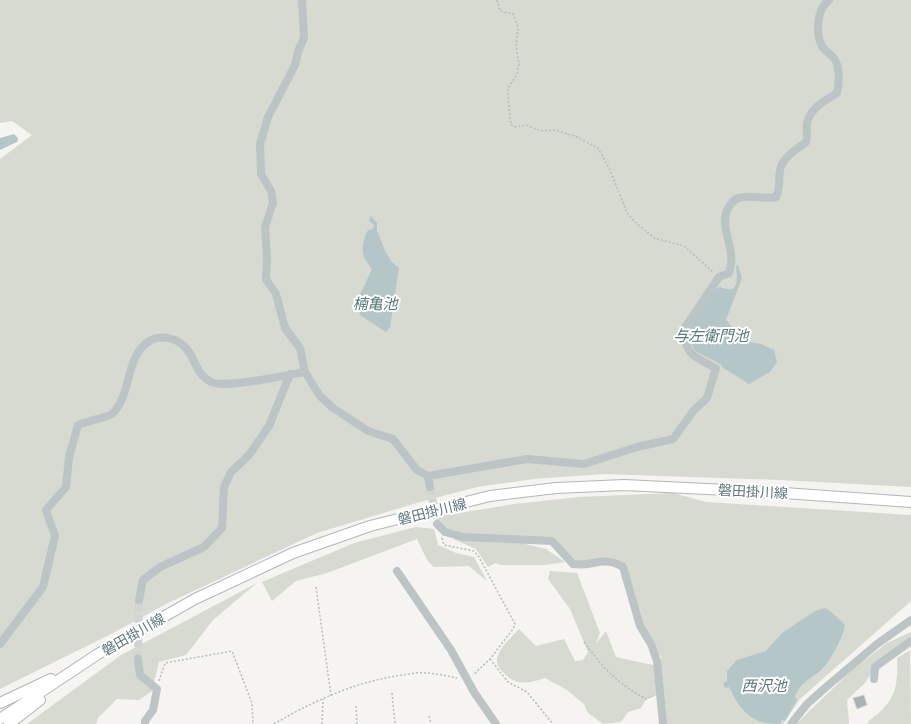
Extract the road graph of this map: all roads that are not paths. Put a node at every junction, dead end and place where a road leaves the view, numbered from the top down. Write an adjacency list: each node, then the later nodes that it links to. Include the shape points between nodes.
1 (302, 0): 3 (street, via 304,38 294,65 268,117 260,144 261,174 271,191 273,203 265,227 266,279 276,294 286,328 300,348)
2 (829, 0): 5 (street, via 820,10 819,37 822,47 836,62 839,83 837,93 821,102 808,123 806,142 784,161 780,169 780,190 776,198 737,198 727,209 725,220 730,243 730,273 719,277 682,332 686,347 694,357 716,368 707,398 694,410 673,439 637,447 584,464 527,459)
3 (304, 372): 4 (street); 5 (street, via 320,396 333,408 368,431 393,439 417,470)
4 (290, 374): 10 (street, via 269,426 248,455 231,472 224,487 222,528 204,547 160,567 143,580); 13 (street, via 260,381 214,383 202,376 185,346 171,339 158,337 141,346 119,406 111,415 78,425 69,457 66,487 46,510 55,536 43,587)
5 (428, 476): 6 (street)
6 (430, 487)
7 (911, 502): 14 (main road, 磐田掛川線, via 624,485 556,488 490,496 370,526 293,554 195,599)
8 (438, 524): 22 (street, via 445,532 463,537 552,541 573,564 584,566 601,560 613,561 623,567 640,626 651,644 657,661)
9 (397, 571): 21 (street, via 451,650 474,692)
10 (139, 600)
11 (911, 620): 23 (street, via 877,644 825,688 807,704)
12 (911, 641): 16 (street, via 875,668)
13 (0, 644)
14 (98, 654): 17 (main road); 18 (main road, 磐田掛川線); 19 (main road)
15 (138, 659): 20 (street, via 140,676 157,689 153,710)
16 (874, 679)
17 (0, 703)
18 (0, 719)
19 (9, 724)
20 (145, 724)
21 (496, 724)
22 (663, 724)
23 (791, 724)

